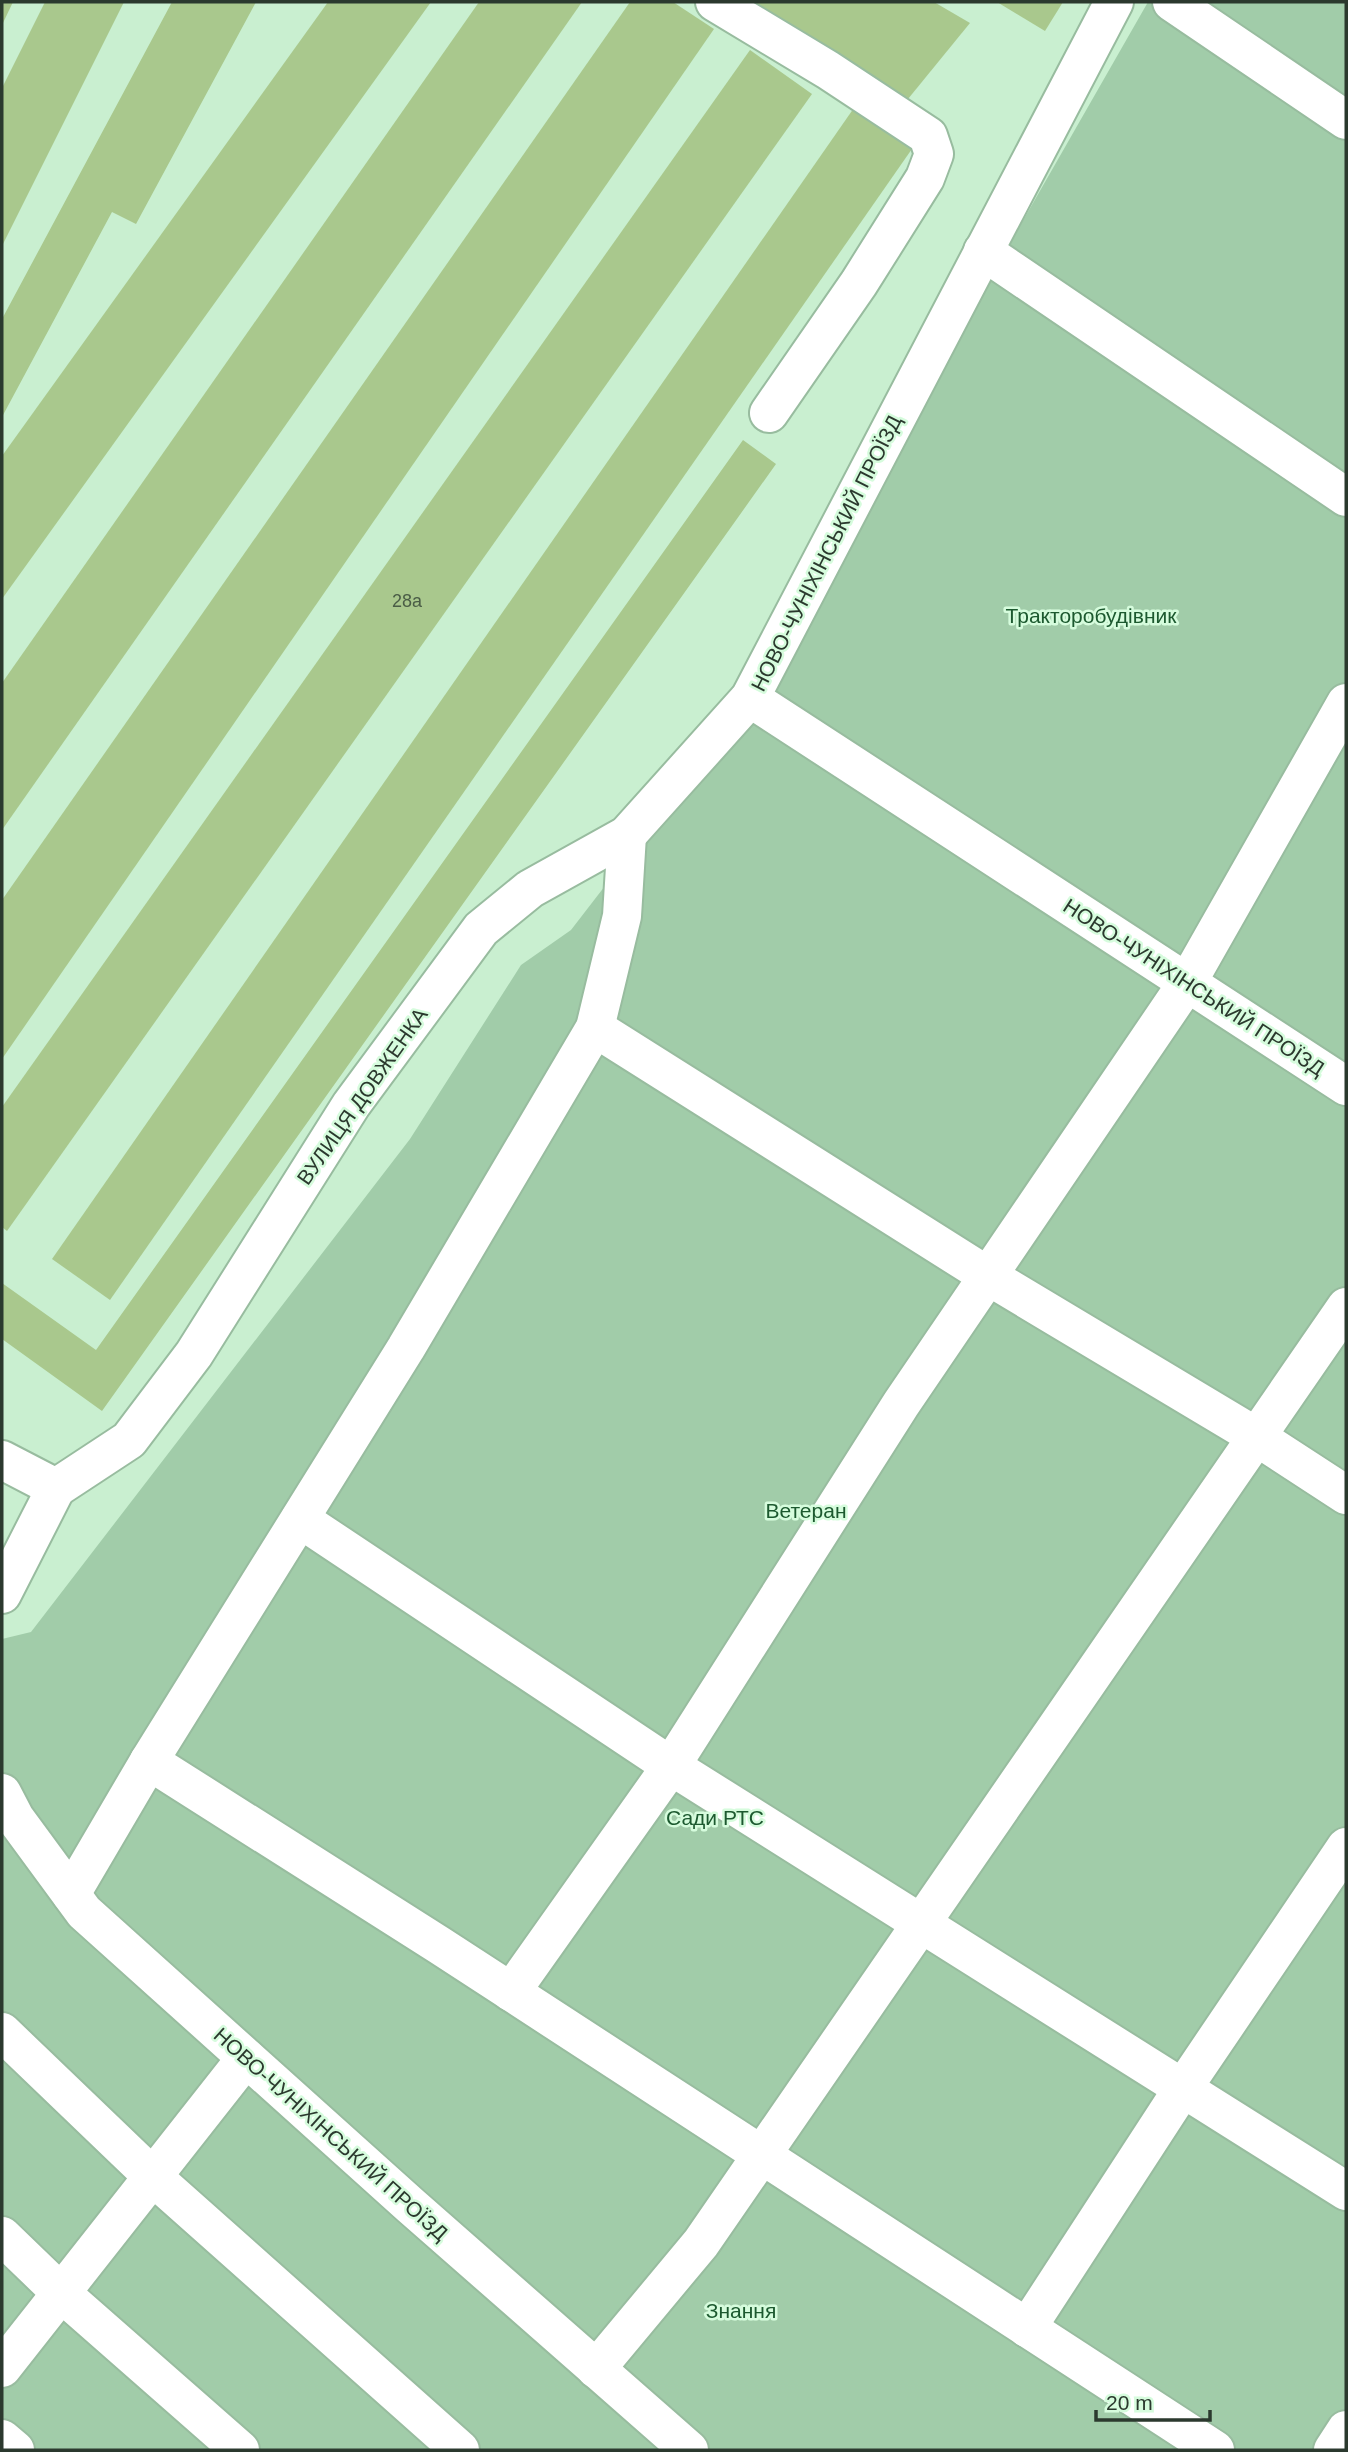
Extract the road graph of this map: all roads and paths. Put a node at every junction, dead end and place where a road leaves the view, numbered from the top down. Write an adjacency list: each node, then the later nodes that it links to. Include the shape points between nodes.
1 (715, 2): 6 (street, via 928,136 934,154 926,178)
2 (1114, 2): 5 (street, НОВО-ЧУНІХІНСЬКИЙ ПРОЇЗД)
3 (1172, 2): 4 (street)
4 (1346, 120)
5 (983, 251): 7 (street); 8 (street, НОВО-ЧУНІХІНСЬКИЙ ПРОЇЗД)
6 (769, 413)
7 (1346, 496)
8 (750, 698): 10 (street, ВУЛИЦЯ ДОВЖЕНКА); 11 (street, НОВО-ЧУНІХІНСЬКИЙ ПРОЇЗД)
9 (1346, 703): 11 (street)
10 (627, 835): 12 (street, via 622,916); 18 (street, ВУЛИЦЯ ДОВЖЕНКА, via 530,889 481,929 351,1105 194,1354 129,1440)
11 (1187, 983): 13 (street, НОВО-ЧУНІХІНСЬКИЙ ПРОЇЗД); 14 (street)
12 (595, 1028): 14 (street); 20 (street)
13 (1346, 1086)
14 (988, 1276): 16 (street); 23 (street, via 901,1404)
15 (1346, 1307): 16 (street)
16 (1257, 1437): 19 (street); 27 (street)
17 (2, 1460): 18 (street)
18 (56, 1488): 21 (street)
19 (1346, 1495)
20 (300, 1519): 22 (street); 23 (street)
21 (2, 1594)
22 (149, 1761): 26 (street); 28 (street)
23 (671, 1766): 27 (street); 28 (street)
24 (2, 1793): 26 (street, НОВО-ЧУНІХІНСЬКИЙ ПРОЇЗД)
25 (1346, 1847): 31 (street)
26 (71, 1894): 30 (street, НОВО-ЧУНІХІНСЬКИЙ ПРОЇЗД, via 84,1912)
27 (922, 1924): 31 (street); 32 (street)
28 (511, 1992): 32 (street)
29 (2, 2032): 33 (street)
30 (246, 2058): 33 (street); 39 (street, НОВО-ЧУНІХІНСЬКИЙ ПРОЇЗД)
31 (1183, 2088): 34 (street); 37 (street)
32 (762, 2156): 37 (street); 39 (street, via 702,2243)
33 (152, 2176): 36 (street); 44 (street)
34 (1346, 2191)
35 (2, 2235): 36 (street)
36 (60, 2292): 38 (street); 43 (street)
37 (1027, 2328): 46 (street)
38 (2, 2368)
39 (596, 2369): 45 (street, НОВО-ЧУНІХІНСЬКИЙ ПРОЇЗД)
40 (1346, 2430): 47 (street)
41 (2, 2439): 42 (street)
42 (15, 2450)
43 (240, 2450)
44 (460, 2450)
45 (689, 2450)
46 (1215, 2450)
47 (1333, 2450)

